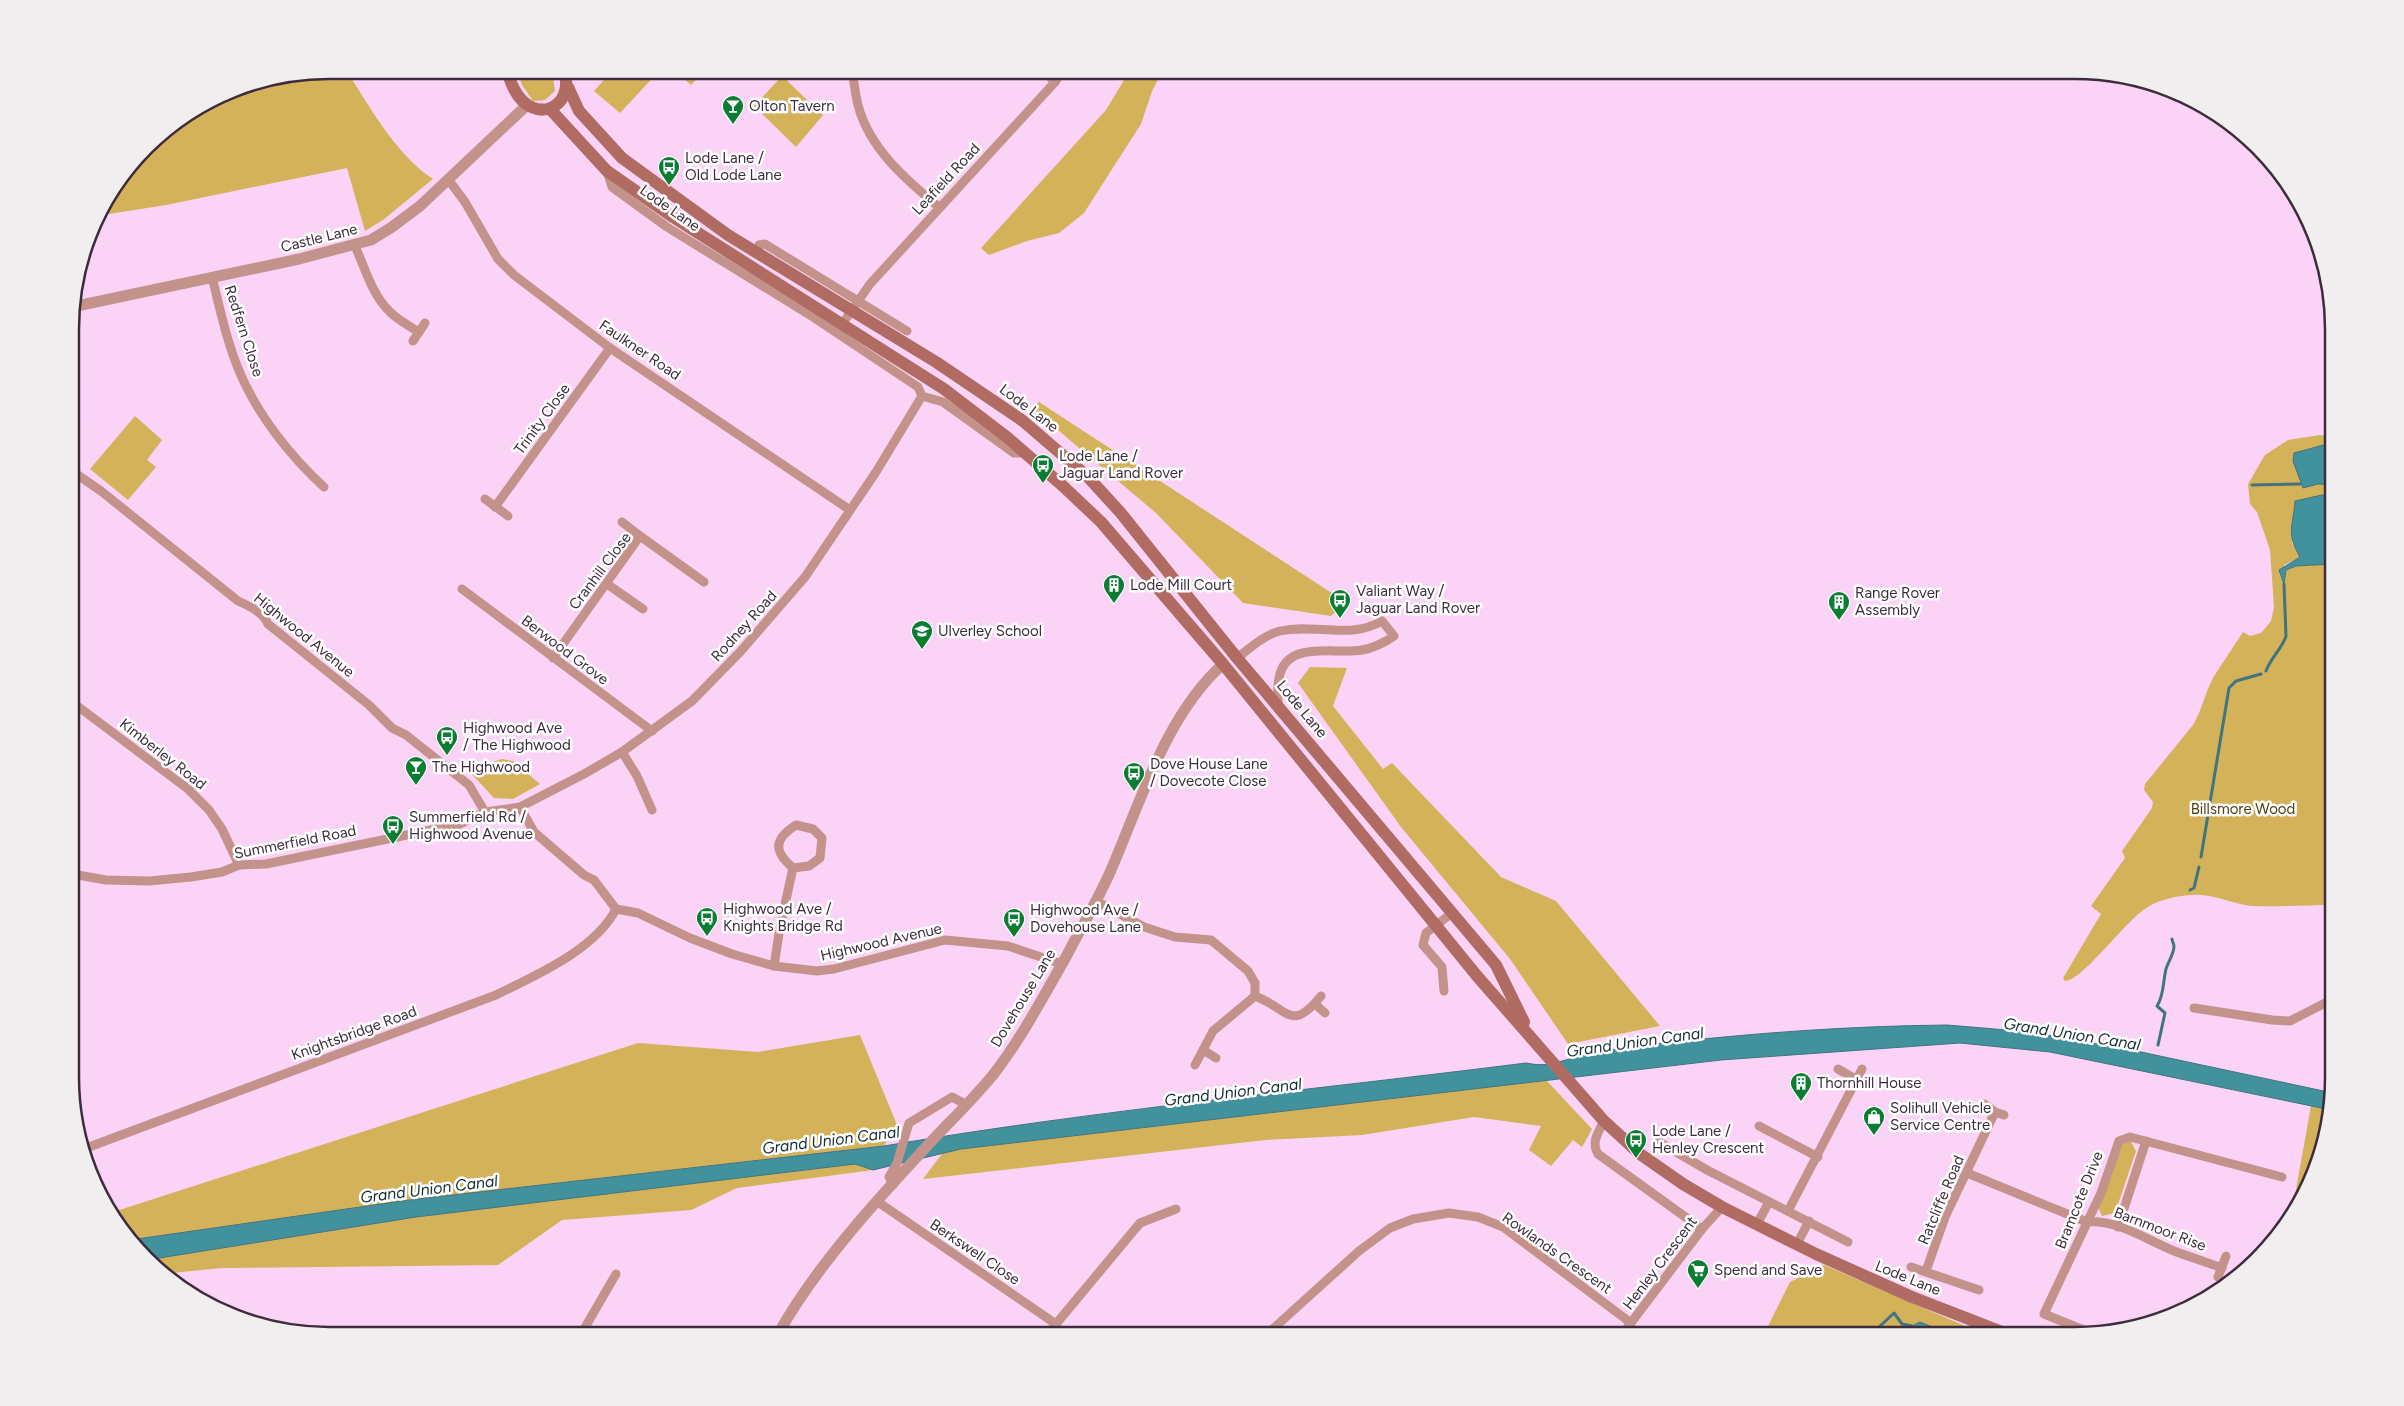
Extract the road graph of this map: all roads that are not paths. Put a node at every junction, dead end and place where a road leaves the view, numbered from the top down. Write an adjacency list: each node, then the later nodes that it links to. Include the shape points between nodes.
1 (511, 79): 8 (main road)
2 (566, 79): 7 (main road, Lode Lane)
3 (854, 79): 12 (street, via 858,106 869,133 901,174)
4 (1052, 79): 6 (street)
5 (1057, 79): 6 (street, Leafield Road)
6 (1055, 82): 12 (street, Leafield Road)
7 (568, 87): 9 (main road, via 560,102); 16 (main road, Lode Lane, via 579,110 622,158 684,205 756,251)
8 (527, 105): 9 (main road, via 534,109); 11 (street, Castle Lane)
9 (550, 109): 10 (main road, Lode Lane)
10 (607, 171): 18 (main road, Lode Lane, via 673,217); 23 (street, Lode Lane, via 612,187 667,227 813,317 918,387)
11 (448, 179): 13 (street, Castle Lane, via 392,227); 22 (street, Faulkner Road, via 498,259 514,275)
12 (939, 207): 16 (street, Leafield Road, via 870,284)
13 (355, 246): 14 (street, Castle Lane); 20 (street, via 380,300 389,312)
14 (212, 276): 15 (street, Castle Lane); 26 (street, Redfern Close, via 240,373 258,408 294,456)
15 (80, 305)
16 (856, 305): 18 (street, Leafield Road); 19 (street); 38 (main road, Lode Lane, via 1023,421 1088,477)
17 (425, 323): 20 (street)
18 (843, 323): 24 (main road, Lode Lane, via 944,389)
19 (907, 330)
20 (419, 332): 21 (street)
21 (413, 341)
22 (610, 348): 28 (street, Trinity Close); 29 (street, Faulkner Road)
23 (922, 396): 24 (street, Lode Lane, via 943,402 1014,453); 29 (street, Rodney Road)
24 (1025, 453): 39 (main road, Lode Lane, via 1101,522)
25 (79, 476): 46 (street, Highwood Avenue, via 238,601 250,606 392,728 406,735 464,781)
26 (324, 487)
27 (485, 499): 28 (street)
28 (495, 507): 30 (street)
29 (850, 510): 42 (street, Rodney Road, via 805,577 759,630 692,701)
30 (508, 516)
31 (622, 522): 32 (street)
32 (640, 536): 33 (street, Cranhill Close); 34 (street, Cranhill Close)
33 (704, 582)
34 (607, 584): 36 (street); 37 (street, Cranhill Close)
35 (462, 589): 37 (street, Berwood Grove)
36 (643, 609)
37 (553, 658): 42 (street, Berwood Grove)
38 (1237, 658): 39 (main road); 40 (main road, Lode Lane); 40 (street, via 1279,631 1343,632 1371,627 1382,621 1394,636 1378,646 1361,650 1303,651 1288,660 1279,677)
39 (1223, 664): 50 (street, Dovehouse Lane, via 1204,681 1180,715); 53 (main road, Lode Lane)
40 (1278, 705): 52 (main road, Lode Lane)
41 (79, 707): 47 (street, Kimberley Road, via 188,789 222,829)
42 (652, 731): 43 (street, Rodney Road)
43 (622, 752): 44 (street, Rodney Road); 45 (street)
44 (520, 807): 46 (street, Summerfield Road); 51 (street, via 534,832 594,880)
45 (652, 810)
46 (485, 812): 47 (street, Summerfield Road, via 460,824 266,864)
47 (239, 865): 49 (street, Summerfield Road, via 206,874 149,881 106,880)
48 (793, 868): 48 (street, via 782,858 779,840 796,825 813,829 822,838 820,858 809,866); 55 (street)
49 (79, 875)
50 (1096, 901): 54 (street, Dovehouse Lane); 57 (street, via 1144,927 1175,937 1211,940 1248,971 1255,983)
51 (616, 909): 55 (street, Highwood Avenue, via 638,913 698,942); 78 (street, Knightsbridge Road, via 604,928 582,946 550,968 496,995)
52 (1452, 912): 53 (street); 63 (main road, Lode Lane, via 1496,965)
53 (1437, 924): 56 (street, via 1426,933 1423,945 1442,967); 63 (main road, Lode Lane, via 1477,976)
54 (1062, 964): 55 (street, Highwood Avenue, via 1008,946 945,940 834,969 817,971); 71 (street, Dovehouse Lane, via 1011,1050)
55 (774, 966)
56 (1444, 991)
57 (1255, 996): 59 (street, via 1297,1017 1307,1014); 64 (street, via 1213,1031)
58 (1321, 996): 59 (street)
59 (1315, 1004): 62 (street)
60 (2325, 1004): 61 (street, via 2290,1021)
61 (2194, 1008)
62 (1326, 1013)
63 (1532, 1038): 74 (main road, Lode Lane)
64 (1203, 1050): 65 (street); 66 (street)
65 (1216, 1058)
66 (1195, 1065)
67 (1838, 1069): 69 (street)
68 (1862, 1069): 69 (street)
69 (1856, 1080): 79 (street)
70 (1984, 1104): 72 (street)
71 (967, 1105): 82 (street, Dovehouse Lane); 82 (street, via 952,1097 907,1126 897,1163 889,1177)
72 (1995, 1112): 73 (street); 80 (street, Ratcliffe Road)
73 (2004, 1115)
74 (1604, 1121): 85 (main road, Lode Lane, via 1640,1154); 92 (street, via 1594,1140 1598,1154)
75 (1758, 1126): 79 (street)
76 (2146, 1141): 81 (street, Bramcote Drive); 89 (street, Bramcote Drive, via 2130,1137 2119,1141); 91 (street)
77 (1659, 1142): 84 (street)
78 (89, 1147)
79 (1818, 1156): 87 (street)
80 (1967, 1173): 89 (street, Barnmoor Rise); 98 (street, Ratcliffe Road)
81 (2282, 1177)
82 (894, 1185): 83 (street, Dovehouse Lane)
83 (878, 1202): 103 (street, Berkswell Close); 105 (street, Dovehouse Lane, via 804,1294)
84 (1769, 1202): 87 (street); 90 (street)
85 (1722, 1207): 90 (main road, Lode Lane); 92 (street, Henley Crescent)
86 (1176, 1210): 103 (street, via 1140,1223)
87 (1788, 1211): 88 (street)
88 (1809, 1222): 93 (street); 94 (street)
89 (2087, 1222): 91 (street, Barnmoor Rise, via 2100,1220); 110 (street, Bramcote Drive, via 2044,1314)
90 (1757, 1224): 94 (main road, Lode Lane)
91 (2118, 1227): 97 (street, Barnmoor Rise)
92 (1702, 1228): 102 (street, Henley Crescent)
93 (1848, 1242)
94 (1797, 1244): 109 (main road, Lode Lane, via 1861,1276)
95 (2226, 1256): 97 (street)
96 (1911, 1267): 98 (street, Lode Lane)
97 (2222, 1268): 100 (street)
98 (1926, 1271): 101 (street, Lode Lane)
99 (616, 1274): 104 (street)
100 (2218, 1277)
101 (1980, 1290)
102 (1631, 1323): 107 (street, Rowlands Crescent, via 1504,1227 1478,1217 1449,1213 1413,1219 1390,1228 1359,1250); 108 (street, Henley Crescent)
103 (1056, 1324): 106 (street)
104 (585, 1327)
105 (783, 1327)
106 (1054, 1327)
107 (1275, 1327)
108 (1628, 1327)
109 (1988, 1327)
110 (2076, 1327)

